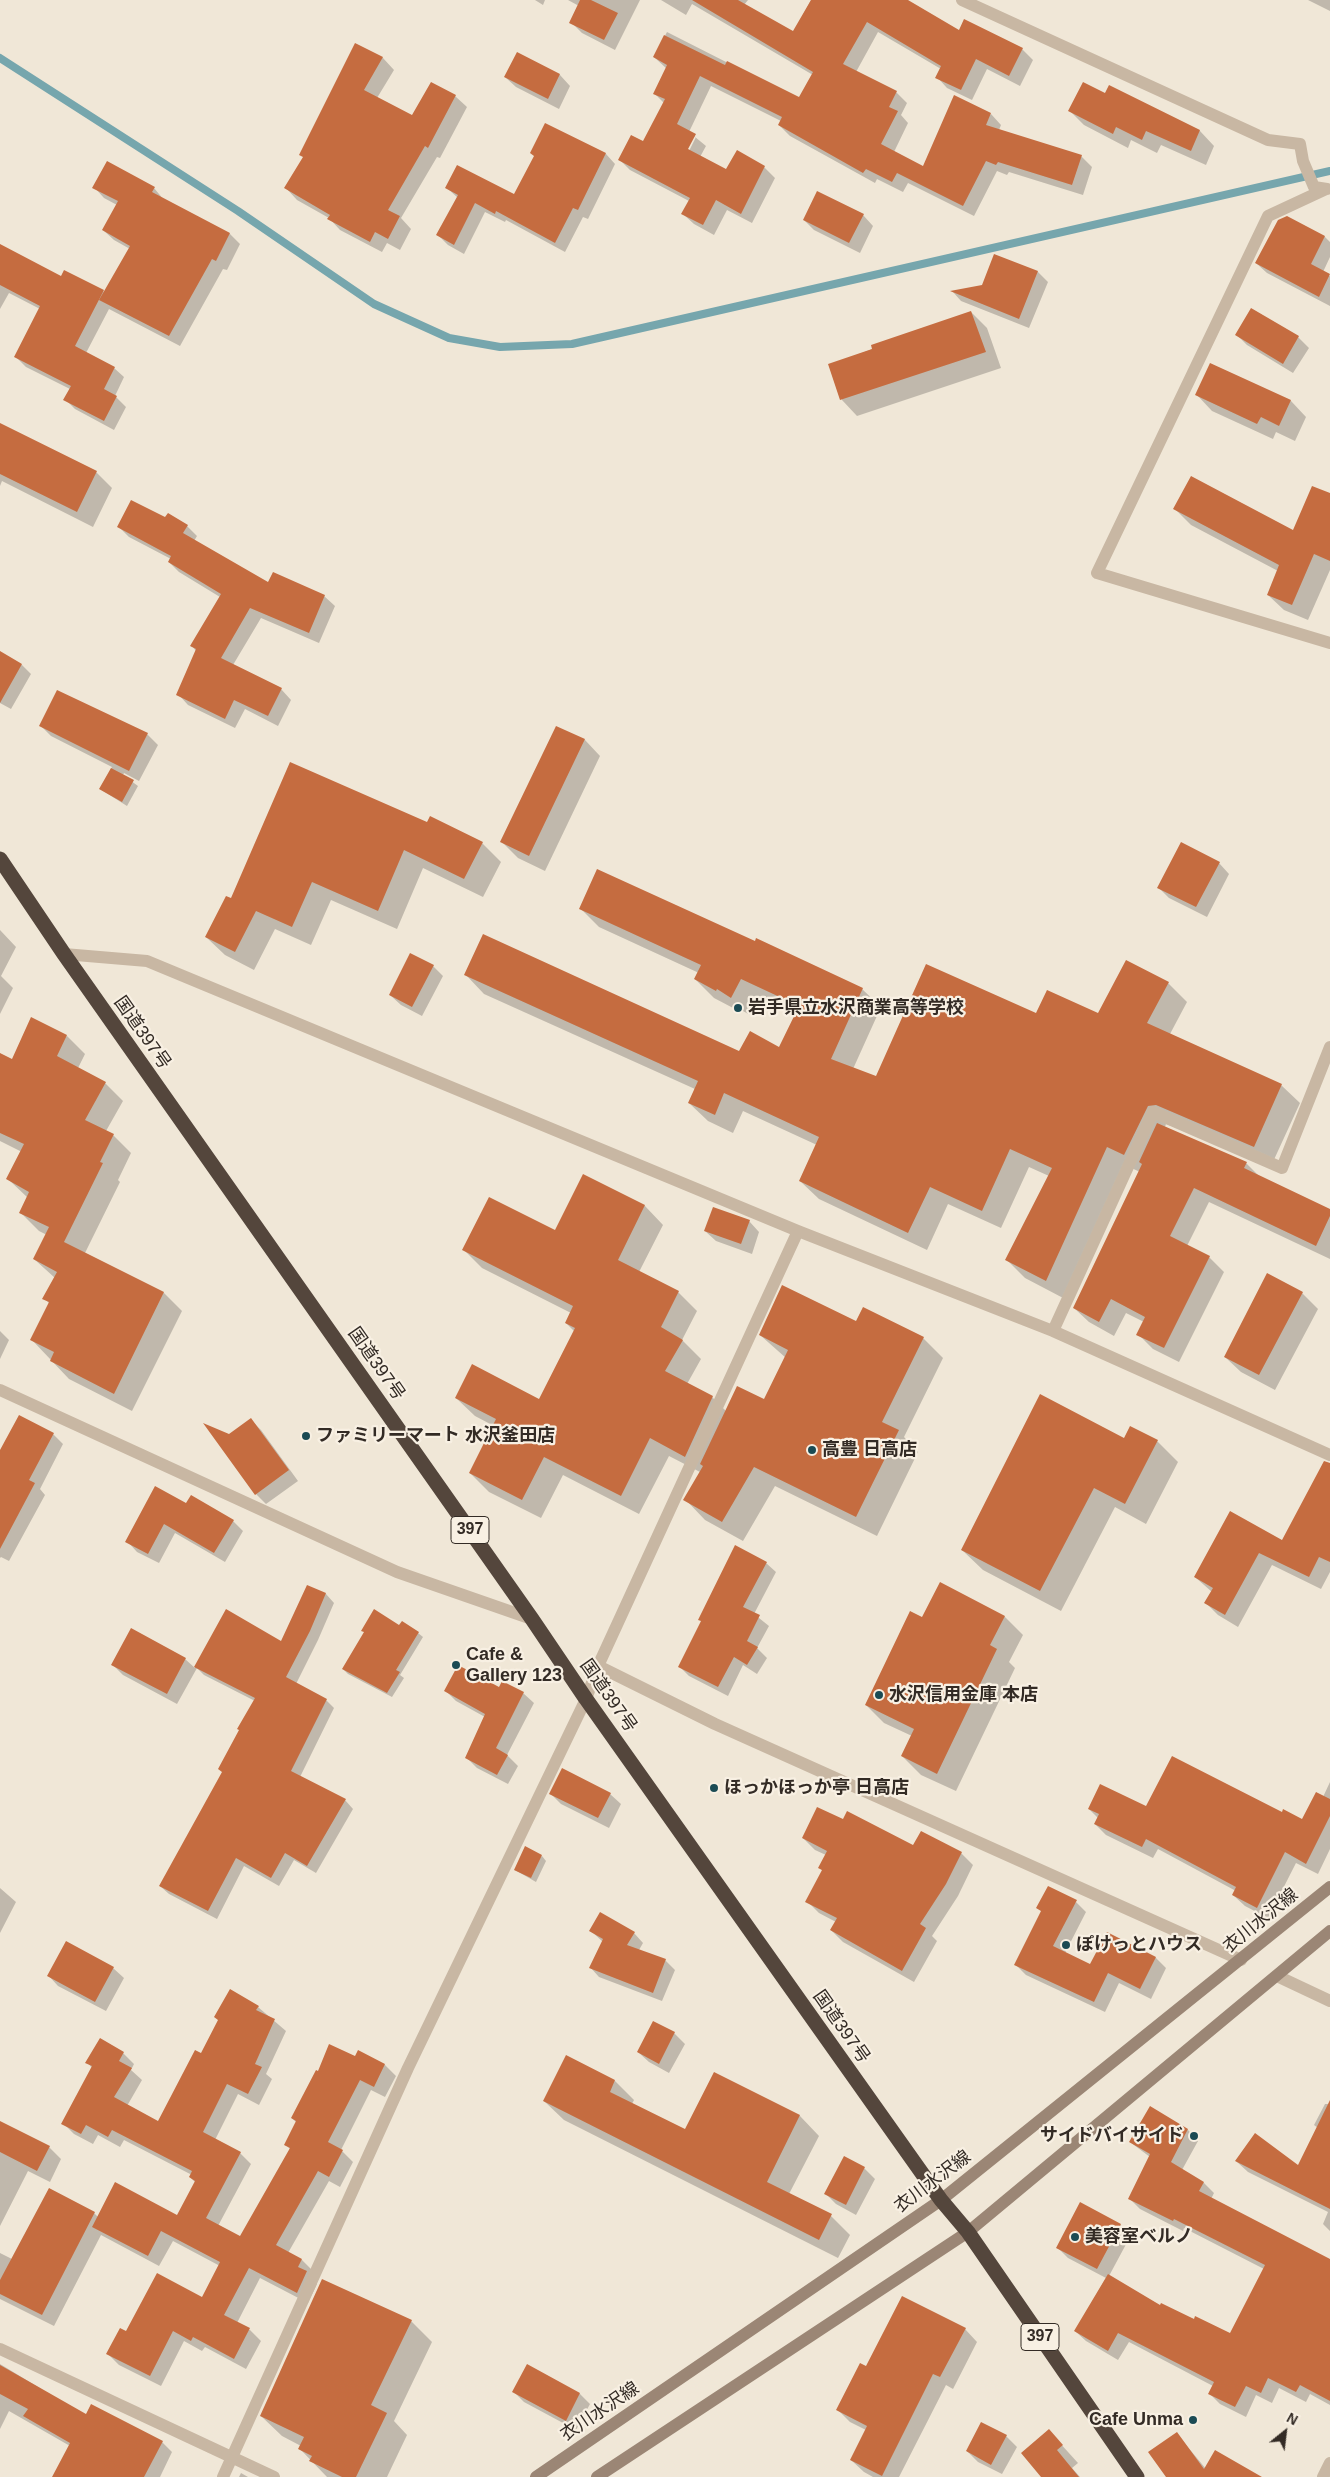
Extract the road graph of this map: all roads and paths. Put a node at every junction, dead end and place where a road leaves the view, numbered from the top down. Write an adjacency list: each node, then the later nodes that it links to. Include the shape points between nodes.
1 (962, 0): 2 (street, via 1268,140 1300,144 1303,161)
2 (1323, 188): 3 (street, via 1268,216 1097,573)
3 (1330, 643)
4 (0, 860): 5 (highway, 国道397号 / 397)
5 (64, 954): 7 (street, via 147,961); 11 (highway, 国道397号 / 397)
6 (1330, 1047): 8 (street, via 1282,1168 1153,1112)
7 (798, 1231): 8 (street); 12 (street)
8 (1053, 1331): 10 (street)
9 (0, 1390): 11 (street, via 396,1572)
10 (1330, 1455)
11 (532, 1619): 13 (highway, 国道397号 / 397)
12 (598, 1666): 13 (street); 16 (street, via 724,1728)
13 (586, 1699): 19 (highway, 国道397号 / 397); 22 (street, via 408,2068)
14 (1330, 1887): 16 (main road, 衣川水沢線)
15 (1330, 1931): 17 (main road)
16 (1241, 1960): 19 (main road, 衣川水沢線)
17 (1277, 1976): 18 (street); 20 (main road)
18 (1330, 2001)
19 (941, 2200): 20 (highway, 国道397号 / 397); 26 (main road, 衣川水沢線)
20 (968, 2232): 27 (main road); 28 (highway, 国道397号 / 397)
21 (0, 2350): 22 (street)
22 (232, 2456): 24 (street); 25 (street)
23 (1330, 2463): 29 (street)
24 (223, 2477)
25 (274, 2477)
26 (536, 2477)
27 (597, 2477)
28 (1137, 2477)
29 (1323, 2477)

